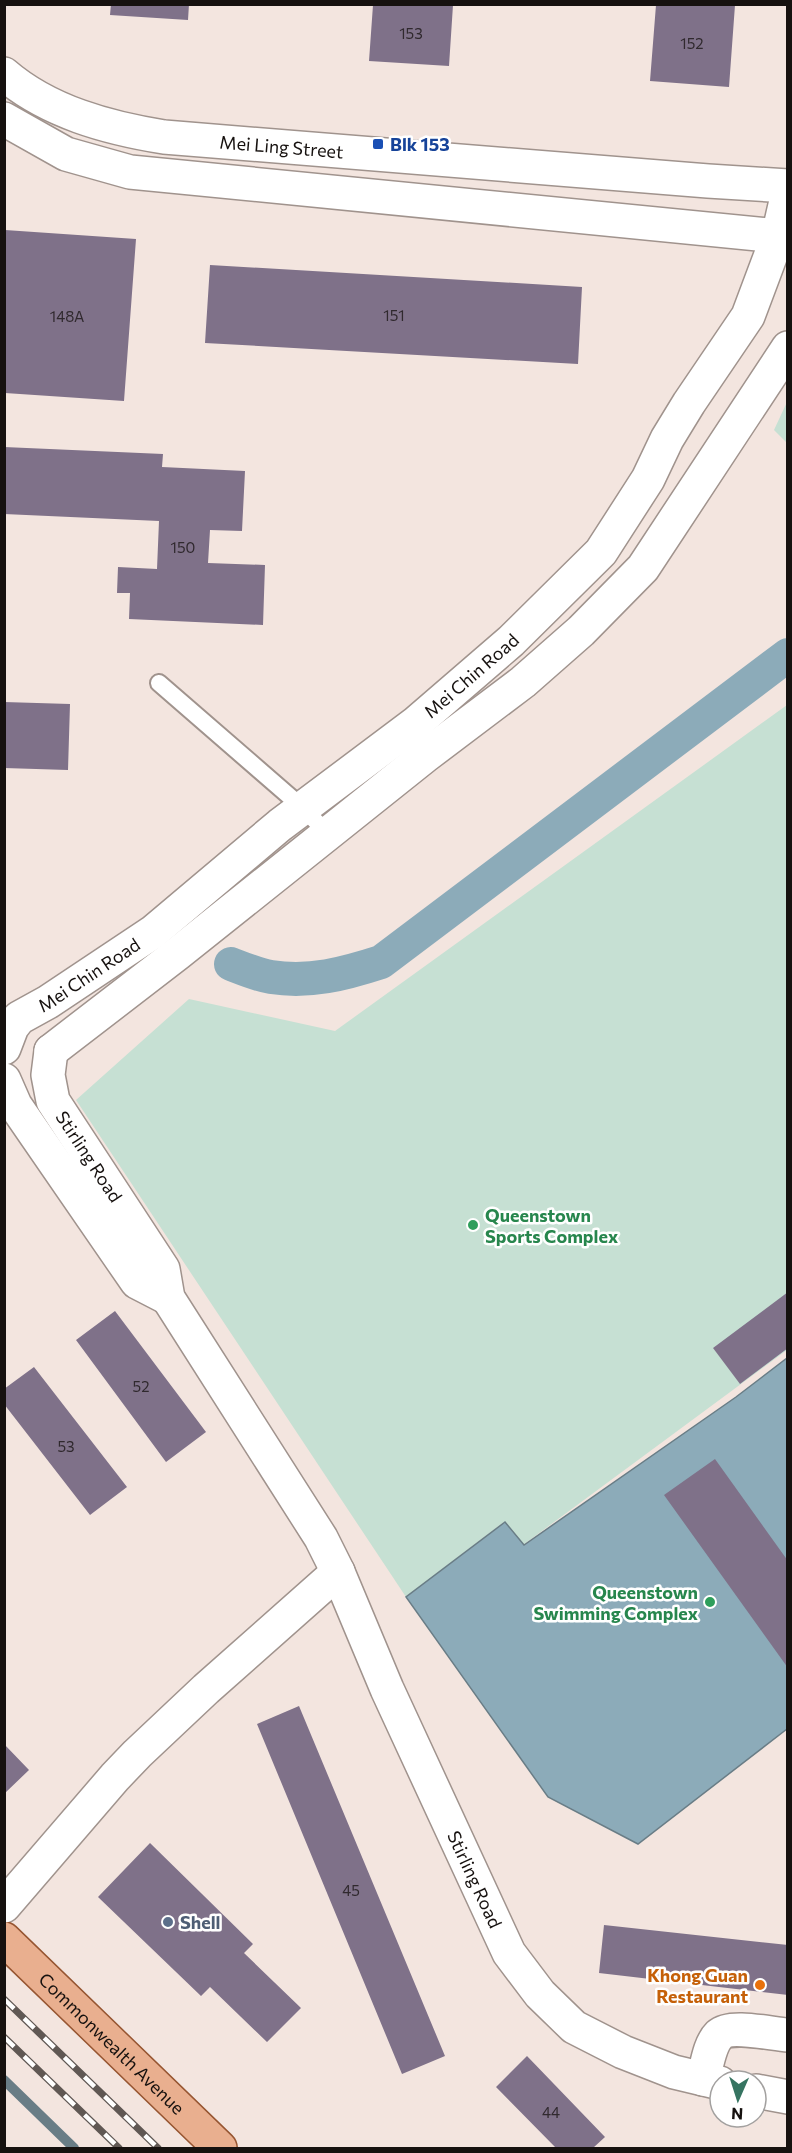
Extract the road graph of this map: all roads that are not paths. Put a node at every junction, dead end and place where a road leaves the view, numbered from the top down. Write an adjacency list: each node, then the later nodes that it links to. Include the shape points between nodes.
1 (4, 74): 3 (street, Mei Ling Street, via 51,105 126,131 164,137)
2 (4, 119): 5 (street, via 66,154 130,172)
3 (788, 186)
4 (788, 192): 5 (street, Mei Chin Road)
5 (783, 237): 8 (street, Mei Chin Road, via 748,316 688,404 648,479 601,552 511,641 416,723)
6 (788, 348): 9 (street, Mei Chin Road, via 643,568 523,682)
7 (159, 683): 8 (lane)
8 (303, 808): 9 (lane); 10 (street, Mei Chin Road, via 153,932 19,1018)
9 (328, 834): 11 (street, Mei Chin Road)
10 (6, 1039): 11 (street)
11 (51, 1051): 13 (street, Stirling Road, via 48,1075 53,1101 163,1269)
12 (4, 1080): 13 (street, Stirling Road, via 15,1105 137,1282)
13 (168, 1298): 14 (street, Stirling Road, via 321,1538)
14 (338, 1572): 15 (street, via 137,1754); 19 (street, Stirling Road, via 387,1689 509,1953 540,1994 574,2027 623,2052 674,2072)
15 (4, 1906)
16 (4, 1939): 22 (main road, Commonwealth Avenue)
17 (788, 2036): 18 (street, via 731,2029 719,2035 711,2049)
18 (712, 2069)
19 (708, 2080)
20 (768, 2093): 21 (street)
21 (788, 2097)
22 (220, 2148)

